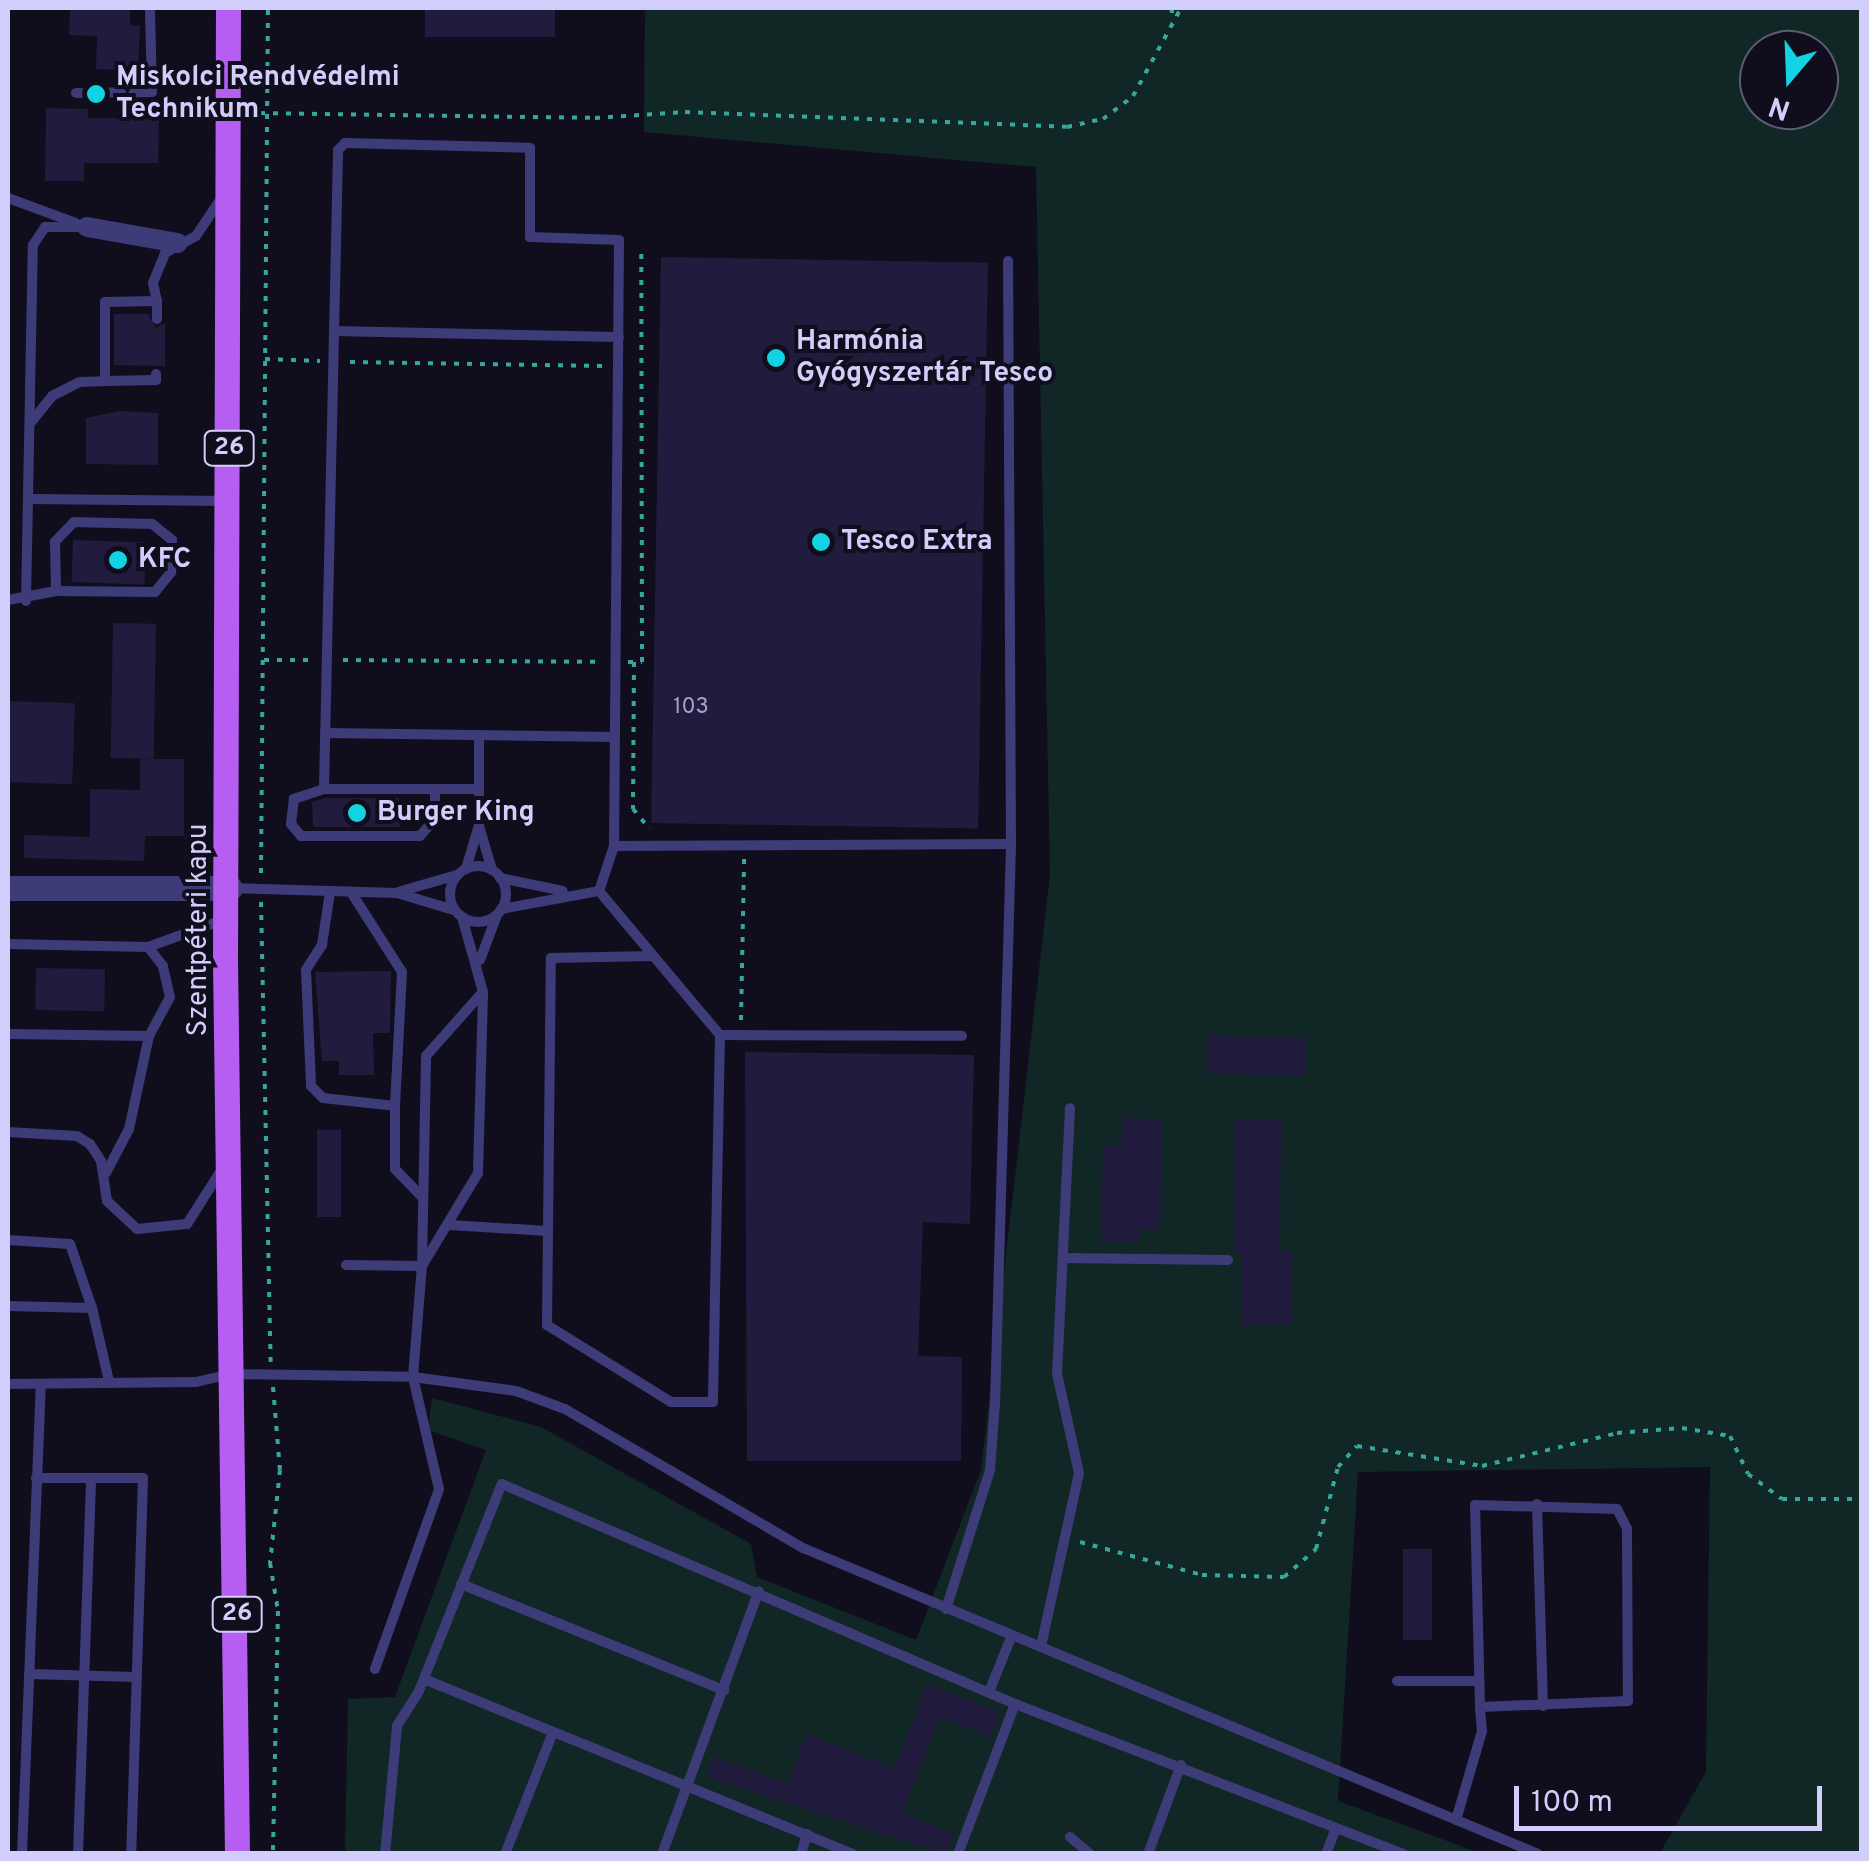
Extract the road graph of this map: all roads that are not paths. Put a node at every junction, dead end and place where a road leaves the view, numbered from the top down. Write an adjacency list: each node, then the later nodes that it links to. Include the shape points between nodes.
1 (150, 8): 3 (lane, via 152,92)
2 (228, 8): 4 (main road, Szentpéteri kapu / 26)
3 (76, 93)
4 (228, 189): 7 (lane, via 196,236); 17 (main road, Szentpéteri kapu / 26)
5 (8, 198): 6 (lane)
6 (87, 227): 7 (street); 15 (lane, via 46,227 33,245)
7 (178, 243): 9 (lane, via 160,263)
8 (1008, 261): 28 (lane)
9 (157, 301): 10 (lane); 14 (lane, via 105,302)
10 (156, 319)
11 (334, 331): 12 (lane); 12 (lane, via 339,146 504,146 532,154 530,237 620,240); 21 (lane)
12 (618, 337): 23 (lane)
13 (156, 374): 14 (lane)
14 (105, 381): 15 (lane, via 80,382 52,396)
15 (31, 422): 16 (lane)
16 (29, 500): 17 (lane); 20 (lane)
17 (230, 501): 33 (main road, Szentpéteri kapu / 26)
18 (56, 591): 18 (lane, via 155,592 172,572 172,540 152,524 74,522 55,542); 20 (lane)
19 (8, 600): 20 (lane)
20 (26, 601)
21 (325, 733): 22 (lane); 25 (lane)
22 (478, 736): 23 (lane); 24 (lane)
23 (615, 738): 29 (lane)
24 (478, 789): 26 (lane); 27 (lane)
25 (324, 790): 26 (lane); 26 (lane, via 294,799 291,824 301,836 420,836 435,819)
26 (434, 790)
27 (479, 826): 30 (lane); 31 (lane)
28 (1011, 844): 29 (lane); 76 (lane, via 992,1437)
29 (614, 846): 34 (lane)
30 (462, 872): 31 (lane); 37 (lane); 40 (lane)
31 (496, 874): 38 (lane); 39 (lane)
32 (8, 888): 33 (street)
33 (230, 888): 35 (lane); 41 (main road, Szentpéteri kapu / 26)
34 (598, 890): 38 (lane); 44 (lane)
35 (330, 892): 36 (lane); 51 (lane, via 322,944 306,970 311,1086 323,1098)
36 (351, 892): 37 (lane); 51 (lane, via 402,972)
37 (397, 892): 40 (lane)
38 (569, 893): 39 (lane)
39 (499, 912): 40 (lane, via 477,922); 45 (lane)
40 (458, 913): 45 (lane)
41 (226, 919): 43 (lane); 54 (main road, Szentpéteri kapu / 26)
42 (8, 944): 43 (lane)
43 (148, 947): 49 (lane, via 163,966 170,997)
44 (654, 956): 48 (lane); 58 (lane, via 550,958)
45 (480, 960): 46 (lane)
46 (483, 992): 56 (lane, via 426,1056); 57 (lane, via 478,1174)
47 (8, 1034): 49 (lane)
48 (720, 1035): 50 (lane); 58 (lane, via 713,1402 671,1402 547,1325)
49 (149, 1036): 55 (lane, via 129,1129)
50 (962, 1036)
51 (396, 1106): 56 (lane, via 395,1169)
52 (1070, 1108): 60 (lane)
53 (8, 1132): 55 (lane, via 77,1136 102,1161)
54 (231, 1156): 55 (lane, via 186,1224 173,1230 137,1229 107,1201); 66 (main road, Szentpéteri kapu / 26)
55 (103, 1184)
56 (423, 1198): 63 (lane)
57 (450, 1225): 58 (lane); 63 (lane)
58 (548, 1231)
59 (8, 1240): 65 (lane, via 70,1244)
60 (1063, 1258): 61 (lane); 78 (lane, via 1058,1374 1079,1473)
61 (1228, 1260)
62 (346, 1264): 63 (lane)
63 (422, 1266): 67 (lane)
64 (8, 1306): 65 (lane)
65 (92, 1308): 68 (lane)
66 (231, 1374): 67 (lane); 68 (lane, via 196,1382); 101 (main road, Szentpéteri kapu / 26)
67 (413, 1377): 76 (lane, via 516,1391 565,1409 803,1548); 79 (lane, via 439,1488)
68 (110, 1381): 70 (lane)
69 (8, 1384): 70 (lane)
70 (40, 1384): 71 (lane)
71 (36, 1478): 72 (lane); 80 (lane)
72 (91, 1478): 81 (lane); 82 (lane, via 143,1478)
73 (1537, 1504): 85 (lane, via 1475,1505); 89 (lane); 89 (lane, via 1606,1504 1627,1529 1628,1701)
74 (462, 1584): 75 (lane, via 502,1484); 83 (lane); 86 (lane)
75 (758, 1591): 86 (lane); 87 (lane)
76 (946, 1608): 77 (lane)
77 (1012, 1635): 78 (lane); 87 (lane)
78 (1041, 1646): 94 (lane)
79 (375, 1668)
80 (29, 1674): 81 (lane); 98 (lane)
81 (84, 1675): 82 (lane); 99 (lane)
82 (136, 1677): 100 (lane)
83 (424, 1679): 91 (lane); 102 (lane, via 397,1726 384,1804)
84 (1397, 1681): 85 (lane)
85 (1480, 1681): 90 (lane)
86 (724, 1690): 93 (lane)
87 (989, 1692): 88 (lane)
88 (1015, 1704): 92 (lane); 107 (lane)
89 (1543, 1706): 90 (lane)
90 (1480, 1707): 94 (lane, via 1480,1756)
91 (553, 1732): 93 (lane); 103 (lane)
92 (1181, 1764): 95 (lane); 109 (lane)
93 (688, 1786): 96 (lane); 104 (lane)
94 (1456, 1820): 112 (lane)
95 (1335, 1831): 110 (lane); 111 (lane)
96 (806, 1834): 105 (lane); 106 (lane)
97 (1070, 1837): 108 (lane)
98 (22, 1854)
99 (78, 1854)
100 (131, 1854)
101 (237, 1854)
102 (385, 1854)
103 (505, 1854)
104 (662, 1854)
105 (802, 1854)
106 (853, 1854)
107 (958, 1854)
108 (1090, 1854)
109 (1148, 1854)
110 (1326, 1854)
111 (1404, 1854)
112 (1538, 1854)

